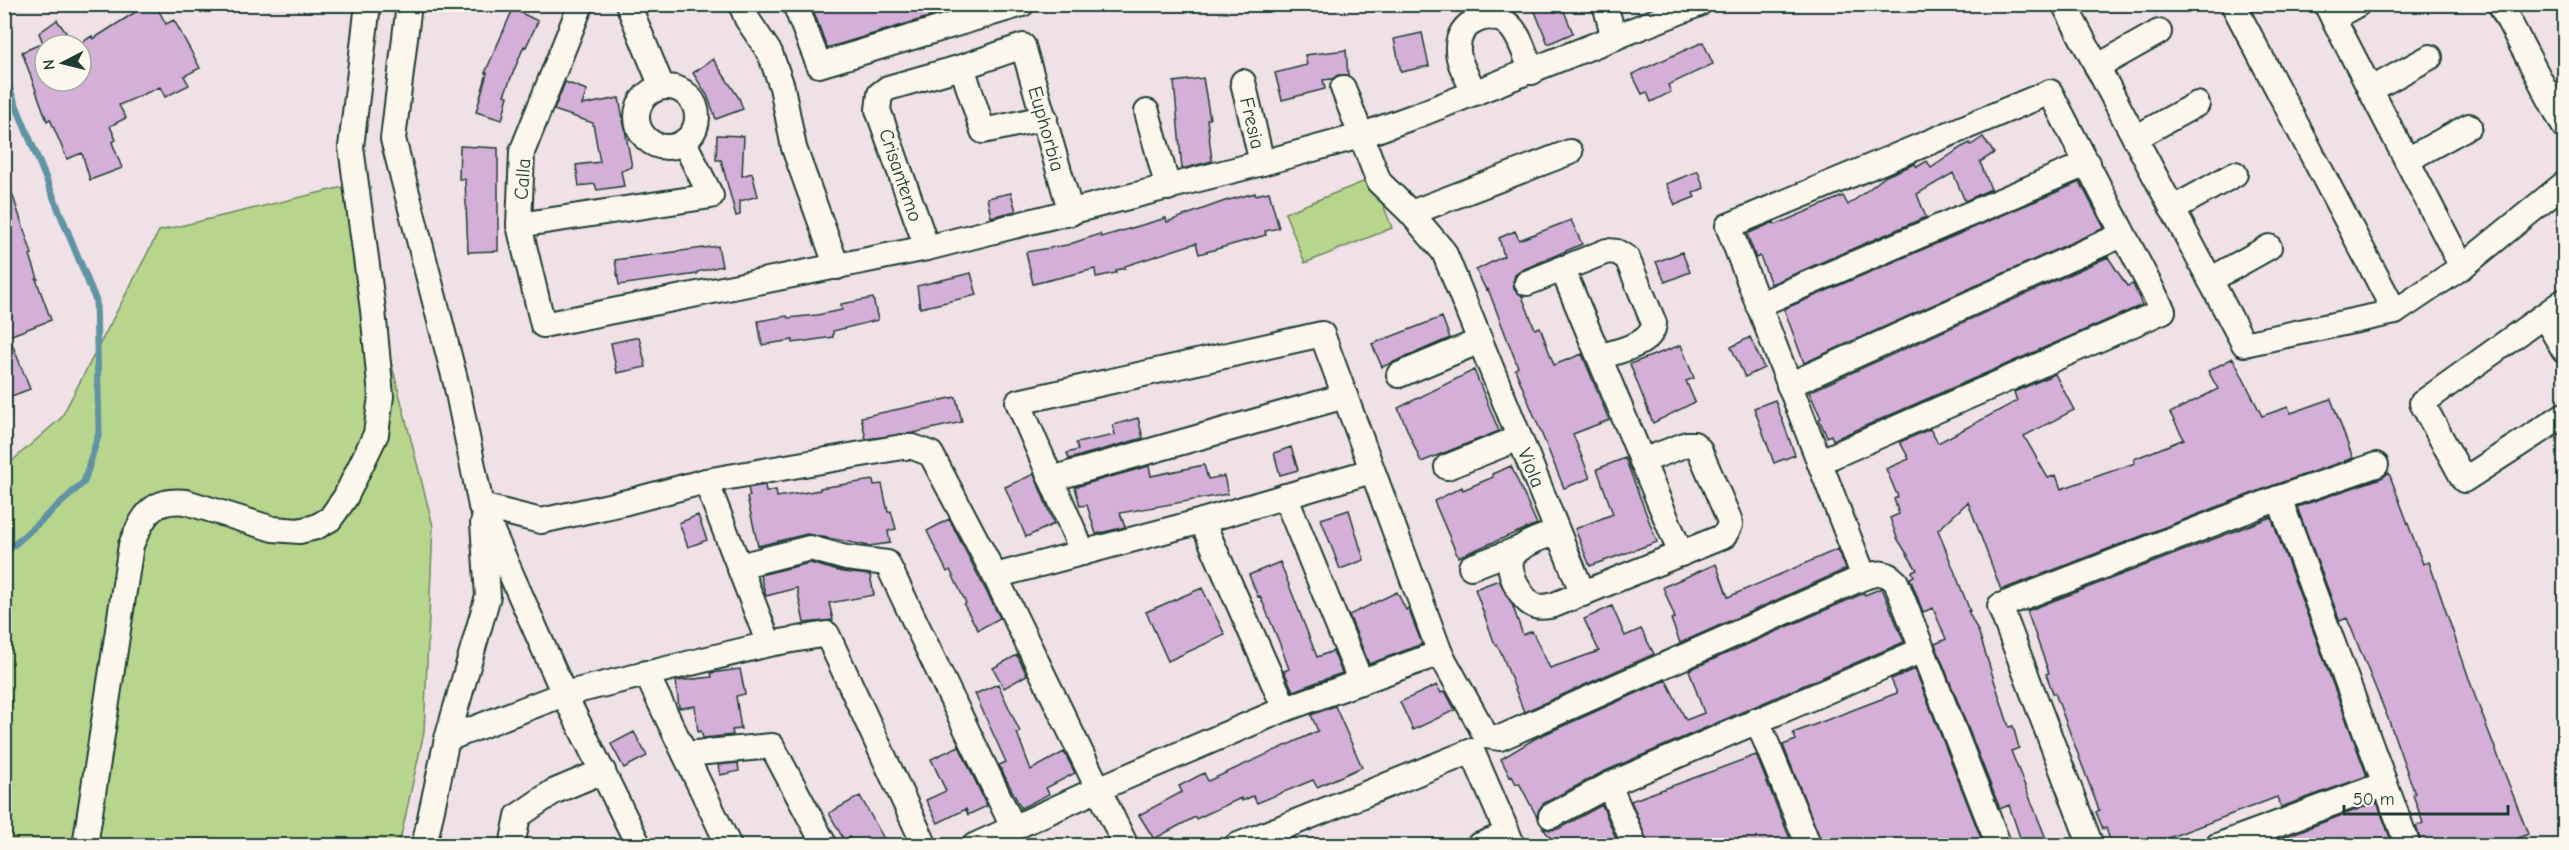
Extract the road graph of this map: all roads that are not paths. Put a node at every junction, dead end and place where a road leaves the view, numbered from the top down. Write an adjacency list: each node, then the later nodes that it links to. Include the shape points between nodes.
1 (368, 4): 102 (street, via 351,147 380,385 376,435 345,498 330,519 316,528 273,530 174,501 154,507 141,519 131,545)
2 (409, 4): 74 (street, via 393,139 456,383)
3 (581, 4): 44 (street, Calla, via 522,152)
4 (628, 4): 22 (street)
5 (741, 4): 48 (street, via 770,52 782,87 794,148)
6 (795, 4): 7 (street, via 819,65)
7 (1022, 4)
8 (1605, 4): 16 (street)
9 (1700, 4): 16 (street)
10 (2064, 4): 19 (street)
11 (2233, 4): 55 (street)
12 (2358, 4): 14 (street)
13 (2500, 4): 30 (street)
14 (2329, 11): 24 (street)
15 (2159, 32): 19 (street)
16 (1614, 38): 20 (street)
17 (2430, 57): 24 (street)
18 (962, 67): 28 (street, via 983,131); 28 (street, Euphorbia, via 1023,46); 47 (street, Crisantemo, via 888,88 878,101)
19 (2097, 67): 32 (street)
20 (1532, 72): 25 (street); 25 (street, via 1509,24 1490,17 1480,18 1464,30 1458,49)
21 (1243, 82): 36 (street, Fresia)
22 (662, 87): 33 (street, via 683,92 695,107 695,126); 33 (street, via 641,103 640,132 655,145 675,146)
23 (1343, 88): 31 (street, Viola)
24 (2370, 90): 35 (street)
25 (1475, 93): 31 (street)
26 (2197, 104): 32 (street)
27 (1147, 112): 40 (street)
28 (1045, 118): 42 (street, Euphorbia)
29 (2469, 126): 35 (street)
30 (2565, 126)
31 (1360, 135): 36 (street); 43 (street, Viola, via 1379,182)
32 (2135, 138): 41 (street)
33 (684, 142): 44 (street, via 711,196)
34 (1570, 152): 43 (street)
35 (2406, 160): 49 (street)
36 (1262, 163): 40 (street)
37 (2088, 163): 45 (street); 54 (street); 54 (street, via 2050,92 1728,226)
38 (2235, 174): 41 (street)
39 (2565, 184): 49 (street)
40 (1168, 188): 42 (street)
41 (2172, 209): 51 (street)
42 (1071, 213): 47 (street)
43 (1411, 213): 57 (street, Viola, via 1444,252)
44 (519, 225): 48 (street, Calla, via 543,325)
45 (2122, 235): 61 (street); 66 (street, via 2163,311)
46 (2269, 247): 51 (street)
47 (927, 248): 48 (street)
48 (837, 267)
49 (2462, 267): 55 (street)
50 (1562, 268): 52 (street); 59 (street); 59 (street, via 1606,251 1627,258 1654,331 1649,338)
51 (2210, 280): 55 (street, via 2244,344)
52 (1527, 283)
53 (2565, 301): 56 (street)
54 (1758, 305): 61 (street)
55 (2395, 312)
56 (2544, 316): 58 (street); 63 (street, via 2422,402 2464,480)
57 (1480, 341): 60 (street); 64 (street, Viola)
58 (2565, 350)
59 (1600, 357): 65 (street)
60 (1399, 375)
61 (1789, 386): 66 (street)
62 (1345, 396): 69 (street); 70 (street); 70 (street, via 1322,334 1018,402)
63 (2565, 415)
64 (1519, 438): 68 (street); 76 (street, Viola)
65 (1642, 460): 79 (street); 79 (street, via 1694,444 1729,519 1724,536)
66 (1819, 462): 83 (street)
67 (2376, 465): 73 (street)
68 (1447, 467)
69 (1371, 471): 72 (street); 87 (street)
70 (1051, 479): 78 (street)
71 (706, 481): 74 (street, via 541,521); 80 (street); 82 (street, via 902,447 923,450 931,454)
72 (1285, 496): 75 (street); 89 (street)
73 (2279, 498): 96 (street); 116 (street, via 2000,606)
74 (481, 506): 90 (street); 93 (street, via 488,596)
75 (1202, 521): 78 (street); 91 (street)
76 (1556, 532): 77 (street); 84 (street, Viola)
77 (1521, 548): 81 (street); 84 (street, via 1510,567 1524,598 1533,605 1542,608)
78 (1083, 553): 82 (street)
79 (1681, 555): 84 (street)
80 (739, 566): 85 (street); 100 (street, via 810,548 887,563)
81 (1471, 567)
82 (995, 576): 98 (street)
83 (1864, 577): 86 (street, via 1878,572 1889,574 1896,582); 87 (street, via 1500,738 1486,736)
84 (1583, 594)
85 (769, 644): 88 (street); 108 (street, via 827,634)
86 (1922, 650): 92 (street); 115 (street)
87 (1440, 653): 89 (street)
88 (646, 673): 90 (street); 94 (street)
89 (1361, 682): 91 (street)
90 (564, 694): 93 (street); 95 (street)
91 (1285, 709): 98 (street)
92 (1757, 720): 97 (street); 114 (street)
93 (447, 739): 103 (street)
94 (684, 754): 106 (street); 107 (street, via 772,746)
95 (603, 771): 104 (street, via 553,792 518,816); 105 (street)
96 (2385, 784): 117 (street); 118 (street)
97 (1609, 785): 99 (street); 113 (street)
98 (1098, 789): 100 (street); 110 (street)
99 (1551, 816)
100 (1014, 829): 109 (street)
101 (1510, 840): 111 (street, via 1472,751); 112 (street)
102 (85, 846)
103 (424, 846)
104 (512, 846)
105 (639, 846)
106 (729, 846)
107 (825, 846)
108 (925, 846)
109 (974, 846)
110 (1126, 846)
111 (1236, 846)
112 (1478, 846)
113 (1635, 846)
114 (1809, 846)
115 (1999, 846)
116 (2091, 846)
117 (2217, 846)
118 (2408, 846)

